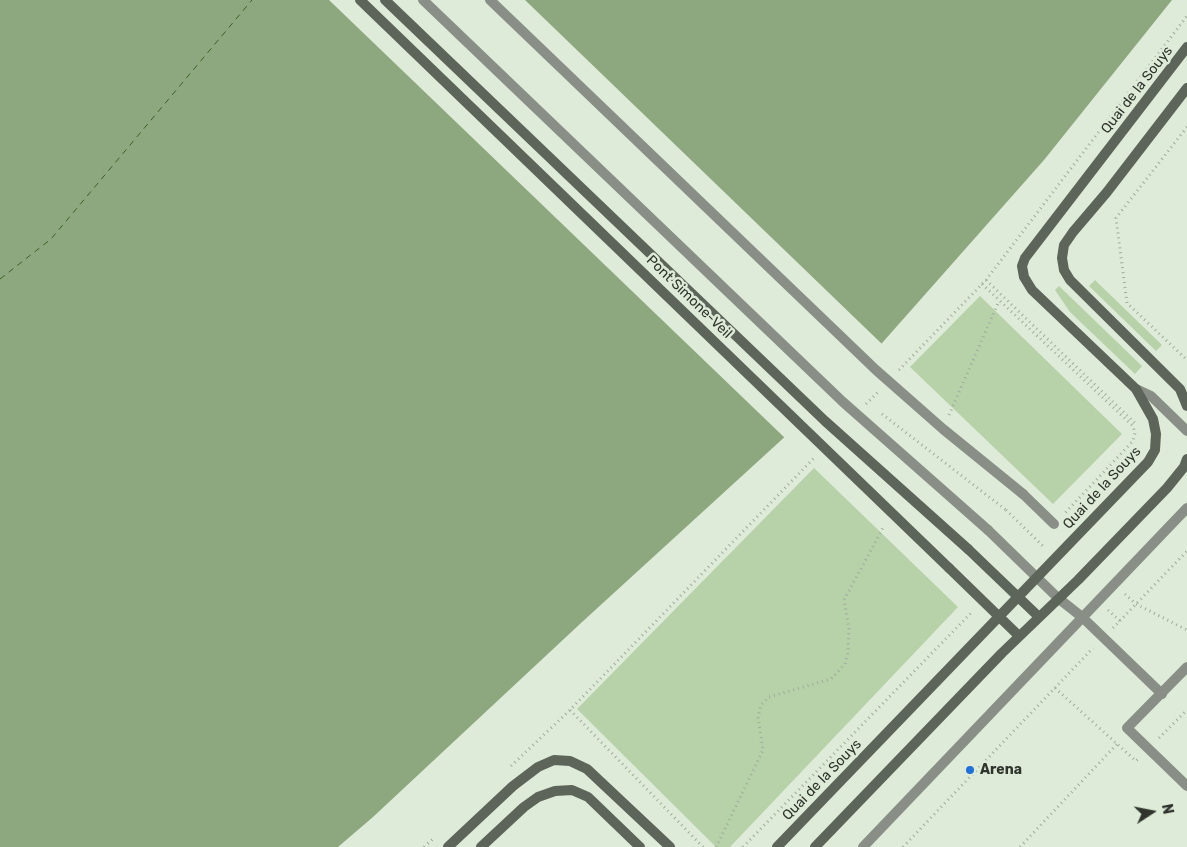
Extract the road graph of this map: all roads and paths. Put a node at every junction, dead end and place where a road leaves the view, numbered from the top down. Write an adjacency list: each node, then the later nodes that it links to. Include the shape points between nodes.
1 (360, 0): 40 (main road, Pont Simone-Veil, bridge)
2 (384, 0): 36 (main road, Pont Simone-Veil, bridge, via 825,421)
3 (423, 0): 34 (street, bridge, via 843,402 988,530)
4 (490, 0): 23 (street, bridge, via 876,370)
5 (1187, 16): 9 (path, Quai de la Souys)
6 (1187, 47): 15 (main road, Quai de la Souys, via 1022,266 1032,290)
7 (1187, 88): 16 (main road, via 1073,232 1064,245 1062,258 1070,280)
8 (1187, 127): 12 (path, via 1116,218 1127,303)
9 (986, 280): 10 (path, Quai de la Souys); 22 (path)
10 (982, 284): 11 (path); 13 (path, Quai de la Souys)
11 (999, 301): 23 (path); 30 (path, via 1132,426 1135,433 1133,441)
12 (1187, 360)
13 (899, 370)
14 (885, 385): 19 (path)
15 (1136, 389): 24 (street, via 1151,396); 34 (main road, Quai de la Souys, via 1153,419 1155,450 1148,462)
16 (1184, 393): 20 (main road)
17 (862, 398): 18 (path)
18 (870, 404)
19 (864, 406)
20 (1187, 406)
21 (877, 410): 32 (path, bridge, via 1006,510 1045,548)
22 (1139, 427)
23 (943, 429): 30 (street, bridge, via 1023,494)
24 (1187, 431)
25 (1139, 442): 28 (path)
26 (816, 456): 55 (path, via 570,710)
27 (1187, 459): 37 (main road, via 1184,468 1167,488)
28 (1118, 469)
29 (1187, 508): 42 (street)
30 (1054, 524)
31 (884, 525): 56 (path, via 844,600 849,629 844,664 830,679 770,697 760,704 758,717 763,750)
32 (1050, 542)
33 (1187, 551): 38 (path)
34 (1035, 577): 36 (main road, Quai de la Souys); 37 (street)
35 (1124, 594): 38 (path)
36 (1018, 596): 40 (main road, Quai de la Souys); 41 (main road, Pont Simone-Veil)
37 (1058, 598): 41 (main road); 42 (street)
38 (1136, 604): 43 (path); 44 (path)
39 (973, 611): 57 (path)
40 (997, 616): 45 (main road, Pont Simone-Veil); 58 (main road, Quai de la Souys)
41 (1038, 617): 45 (main road)
42 (1082, 617): 46 (street); 60 (street)
43 (1120, 622)
44 (1187, 630)
45 (1018, 636): 59 (main road)
46 (1103, 637): 48 (street); 61 (path)
47 (1187, 667): 48 (street)
48 (1162, 694): 50 (street, via 1127,728)
49 (1117, 744): 62 (path)
50 (1187, 786)
51 (448, 847): 54 (main road, via 513,786 538,767 554,760 570,761 587,769)
52 (480, 847): 53 (main road, via 538,797 572,790 588,797)
53 (640, 847)
54 (670, 847)
55 (703, 847)
56 (716, 847)
57 (743, 847)
58 (777, 847)
59 (815, 847)
60 (863, 847)
61 (903, 847)
62 (1020, 847)

